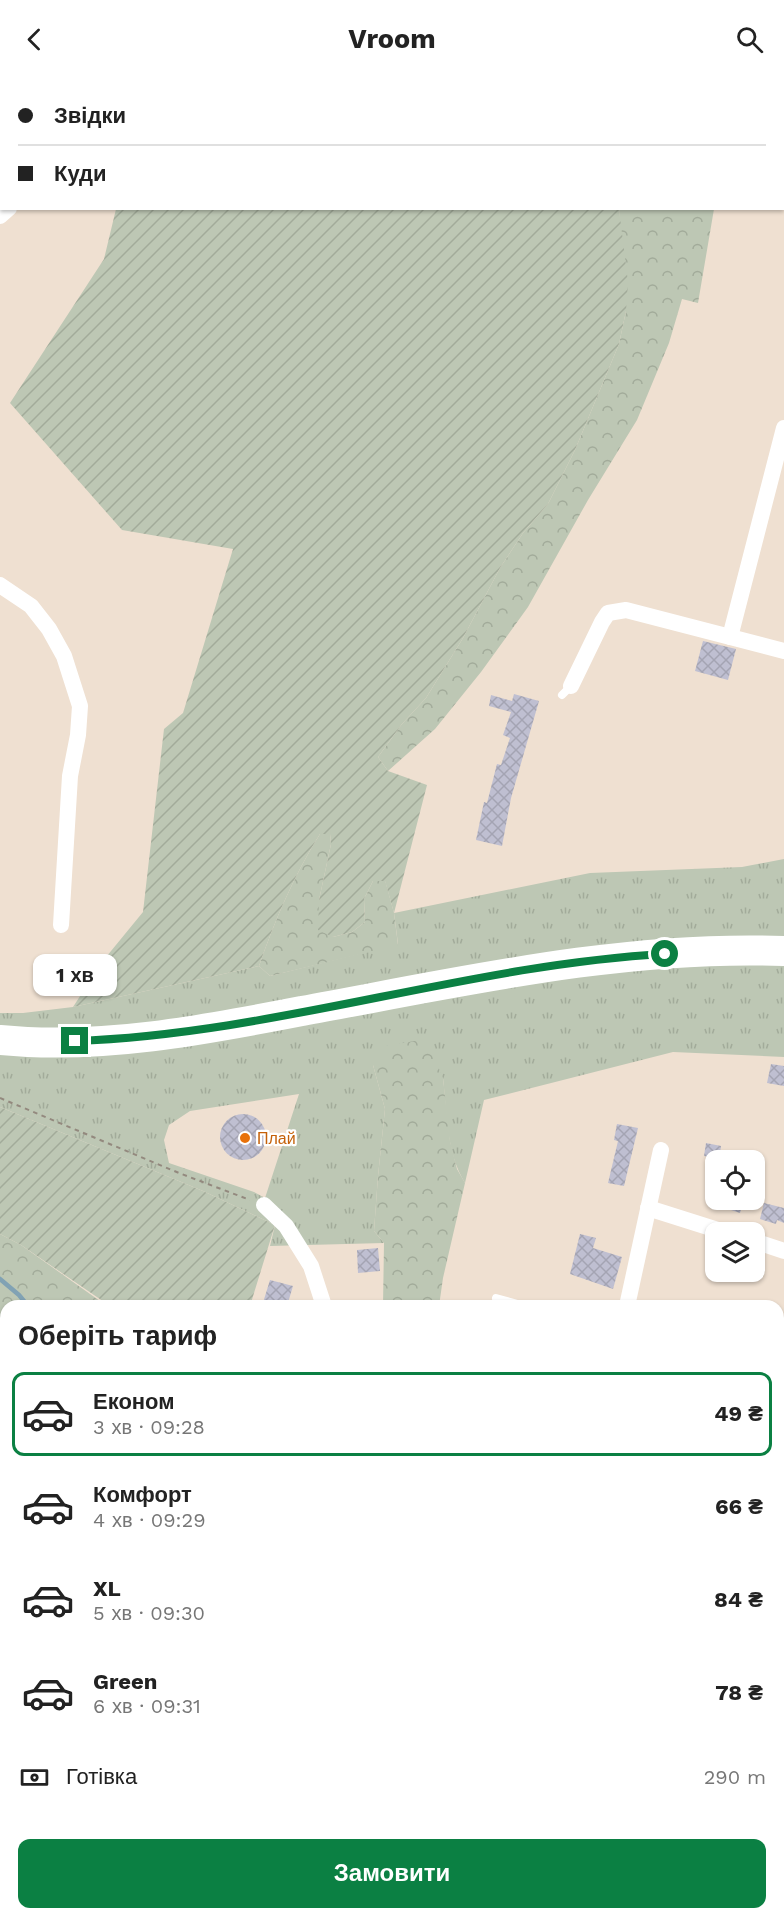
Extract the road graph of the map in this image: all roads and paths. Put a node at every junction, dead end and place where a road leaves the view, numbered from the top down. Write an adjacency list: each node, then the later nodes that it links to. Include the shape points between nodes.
1 (784, 428): 3 (street)
2 (0, 585): 6 (street, via 32,606 49,629 64,656 80,706 69,776)
3 (730, 637): 4 (street); 5 (street, via 626,610 608,613)
4 (784, 651)
5 (566, 690)
6 (61, 925)
7 (784, 951): 8 (highway, via 646,955 526,970 179,1033 91,1041)
8 (0, 1040)
9 (0, 1098): 11 (path)
10 (661, 1150): 12 (street)
11 (264, 1205): 17 (street, via 286,1226 311,1266)
12 (648, 1208): 13 (street); 19 (street)
13 (705, 1226)
14 (765, 1245): 15 (street)
15 (784, 1251)
16 (496, 1298): 18 (lane)
17 (322, 1300)
18 (503, 1300)
19 (628, 1300)

